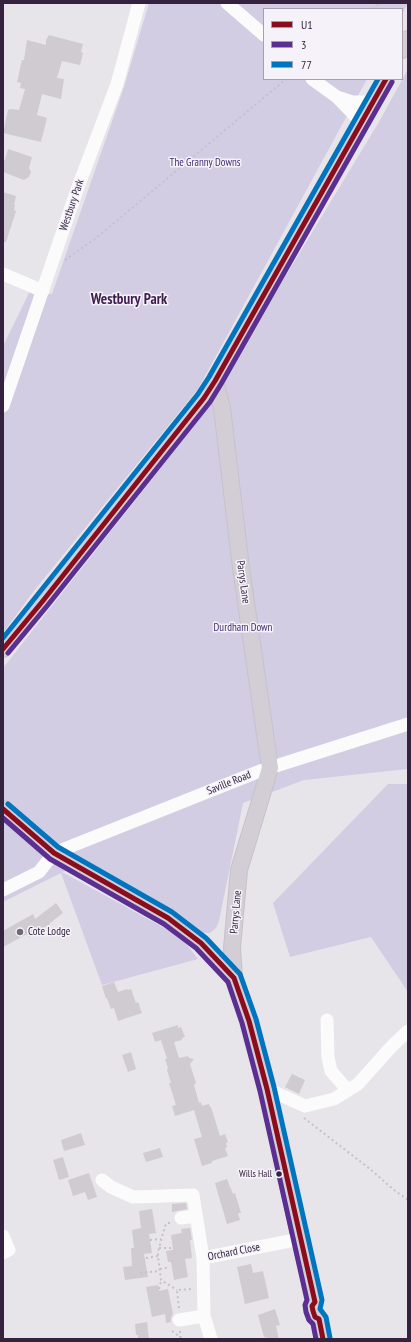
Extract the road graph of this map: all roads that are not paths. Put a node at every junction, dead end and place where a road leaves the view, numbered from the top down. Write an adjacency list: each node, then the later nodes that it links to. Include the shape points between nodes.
1 (139, 3): 12 (street, Westbury Park, via 117,84 78,187)
2 (227, 3): 3 (street)
3 (263, 34)
4 (408, 39): 5 (main road)
5 (403, 48)
6 (313, 80): 8 (street)
7 (385, 80): 9 (main road)
8 (337, 97): 9 (street, via 352,102); 10 (street)
9 (373, 102): 10 (main road)
10 (362, 123): 14 (main road)
11 (3, 274): 12 (street)
12 (43, 291): 13 (street, Westbury Park)
13 (7, 380): 16 (street, Westbury Park)
14 (215, 382): 15 (main road); 17 (main road, Parrys Lane)
15 (204, 398): 17 (main road); 18 (main road)
16 (3, 406)
17 (222, 408): 20 (main road, Parrys Lane)
18 (3, 649)
19 (408, 724): 20 (street, Saville Road)
20 (265, 764): 22 (street, Saville Road); 24 (main road, Parrys Lane, via 239,870 232,948)
21 (3, 809): 22 (main road, Parrys Lane)
22 (54, 853): 23 (street, via 39,872); 24 (main road, Parrys Lane, via 168,918 201,943)
23 (3, 890)
24 (234, 978): 27 (main road, Parrys Lane, via 249,1021)
25 (327, 1020): 28 (street, via 330,1071)
26 (408, 1031): 28 (street, via 358,1084)
27 (267, 1089): 28 (street, via 305,1106 334,1099); 33 (main road, Parrys Lane)
28 (346, 1091)
29 (102, 1180): 30 (street, via 133,1197 193,1195)
30 (196, 1216): 31 (street); 35 (street)
31 (181, 1218)
32 (3, 1236): 34 (street, via 9,1250)
33 (300, 1239): 35 (street, Orchard Close); 39 (main road, Parrys Lane, via 315,1302 320,1304 323,1315 319,1319)
34 (3, 1253)
35 (203, 1258): 36 (street, Orchard Close)
36 (204, 1316): 37 (street); 38 (street, Orchard Close)
37 (176, 1326)
38 (211, 1339)
39 (323, 1339)

